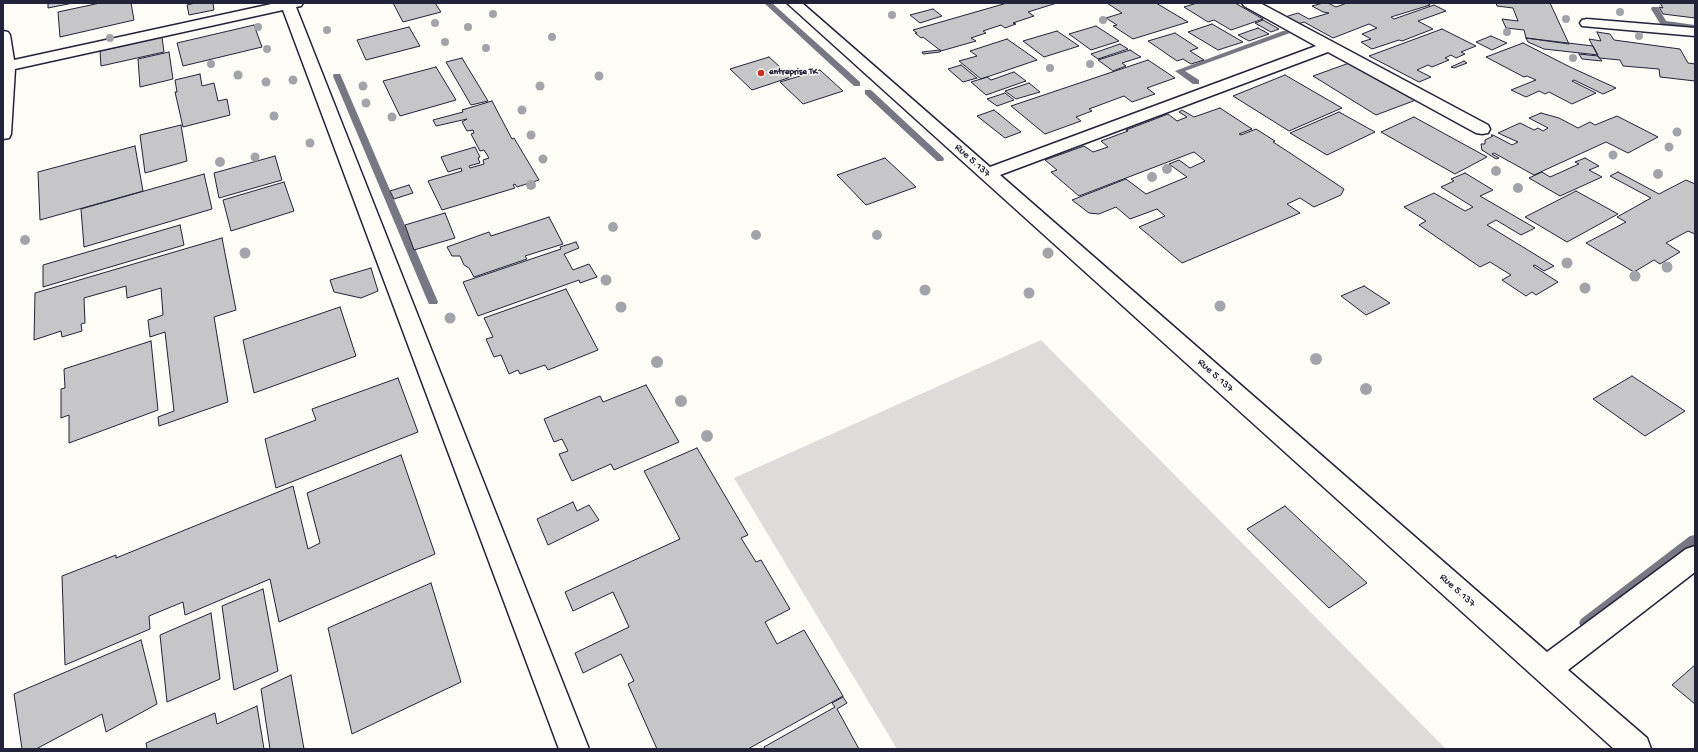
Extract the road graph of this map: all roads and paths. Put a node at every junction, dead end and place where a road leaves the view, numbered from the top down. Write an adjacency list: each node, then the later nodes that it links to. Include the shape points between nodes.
1 (794, 3): 11 (street, Rue 5.137)
2 (1249, 3): 7 (street)
3 (292, 4): 8 (street); 14 (street)
4 (1587, 23): 5 (street)
5 (1695, 32)
6 (3, 35): 8 (street)
7 (1329, 46): 9 (street); 11 (street)
8 (8, 66): 10 (street)
9 (1482, 129)
10 (3, 134)
11 (987, 174): 13 (street, Rue 5.137)
12 (1695, 557): 13 (street)
13 (1546, 670): 15 (street, Rue 5.137)
14 (574, 749)
15 (1636, 749)

